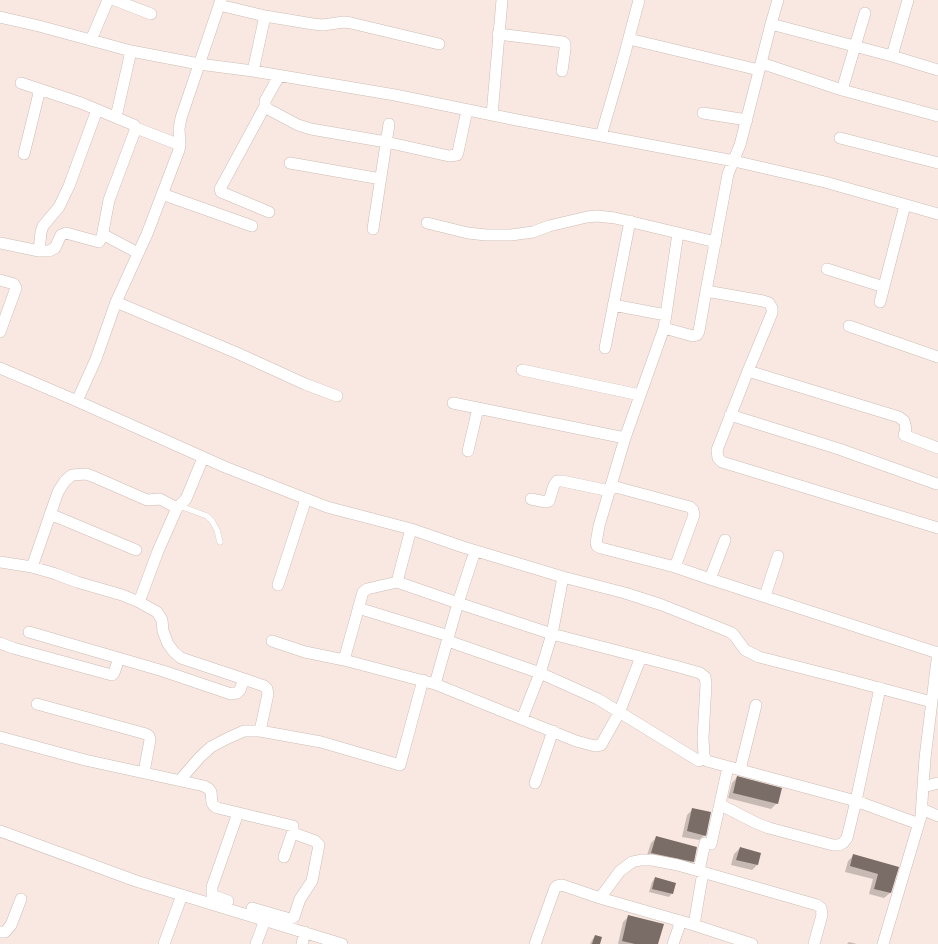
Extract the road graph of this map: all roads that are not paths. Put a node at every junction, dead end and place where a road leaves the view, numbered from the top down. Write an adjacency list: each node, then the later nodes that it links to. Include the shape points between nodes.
1 (108, 0): 15 (street)
2 (115, 0): 9 (street)
3 (502, 0): 13 (street)
4 (639, 0): 14 (street)
5 (778, 0): 12 (street)
6 (908, 0): 19 (street)
7 (220, 3): 10 (street); 20 (street)
8 (865, 13): 17 (street)
9 (151, 14)
10 (265, 16): 16 (street, via 323,25 344,22); 24 (street)
11 (0, 17): 15 (street)
12 (771, 24): 17 (street); 21 (street)
13 (498, 34): 22 (street, via 563,42 565,49); 33 (street)
14 (629, 39): 21 (street); 39 (street)
15 (91, 40): 18 (street)
16 (439, 44)
17 (856, 46): 19 (street); 28 (street)
18 (131, 51): 20 (street); 35 (street)
19 (892, 56): 23 (street)
20 (199, 64): 24 (street); 42 (street, via 181,118)
21 (760, 67): 28 (street); 36 (street)
22 (562, 70)
23 (938, 70)
24 (253, 71): 25 (street)
25 (278, 76): 29 (street); 31 (street, via 395,95)
26 (21, 83): 27 (street)
27 (40, 89): 30 (street); 43 (street)
28 (842, 90): 34 (street)
29 (265, 106): 41 (street, via 311,129); 50 (street, via 220,189 221,192)
30 (97, 110): 35 (street); 60 (street, via 66,193 56,213 43,226)
31 (467, 110): 33 (street); 41 (street, via 457,155 449,156)
32 (704, 113): 36 (street)
33 (492, 115): 39 (street)
34 (938, 116)
35 (116, 117): 38 (street)
36 (747, 120): 44 (street)
37 (389, 124): 41 (street)
38 (136, 128): 42 (street); 57 (street, via 109,200)
39 (601, 136): 44 (street)
40 (840, 138): 46 (street)
41 (386, 142): 47 (street)
42 (180, 145): 48 (street)
43 (24, 154)
44 (734, 161): 49 (street, via 825,182); 58 (street, via 728,174)
45 (290, 162): 47 (street)
46 (938, 163)
47 (381, 179): 55 (street)
48 (162, 194): 54 (street); 61 (street)
49 (905, 205): 51 (street); 64 (street)
50 (269, 212)
51 (938, 214)
52 (630, 221): 53 (street, via 598,216 587,217 533,232 511,235 468,234); 56 (street); 68 (street)
53 (427, 223)
54 (252, 226)
55 (373, 229)
56 (678, 233): 58 (street); 69 (street)
57 (102, 237): 60 (street, via 98,242 66,232 61,235 55,248); 61 (street, via 106,236)
58 (716, 242): 65 (street)
59 (0, 243): 60 (street)
60 (39, 251)
61 (138, 254): 66 (street)
62 (827, 268): 64 (street)
63 (0, 280): 72 (street, via 12,283 16,288)
64 (884, 287): 67 (street)
65 (706, 291): 71 (street, via 697,335); 77 (street, via 763,301 769,303 772,308)
66 (116, 302): 79 (street); 80 (street, via 96,359)
67 (880, 302)
68 (613, 304): 69 (street); 73 (street)
69 (666, 315): 71 (street)
70 (849, 326): 74 (street)
71 (664, 328): 78 (street)
72 (0, 332)
73 (605, 348)
74 (938, 357)
75 (0, 368): 80 (street)
76 (522, 370): 78 (street)
77 (748, 371): 83 (street); 85 (street, via 899,417 904,421 904,435)
78 (640, 395): 84 (street)
79 (337, 396)
80 (77, 401): 87 (street)
81 (453, 403): 82 (street)
82 (478, 408): 84 (street); 86 (street)
83 (730, 415): 88 (street, via 839,449); 94 (street, via 717,450 718,458 722,462)
84 (625, 438): 89 (street)
85 (938, 448)
86 (468, 451)
87 (203, 458): 90 (street); 92 (street, via 186,500)
88 (937, 484)
89 (611, 488): 91 (street, via 562,481 554,485 549,501); 103 (street, via 596,539 597,546); 103 (street, via 690,507 693,510 694,515)
90 (306, 499): 95 (street); 107 (street)
91 (531, 499)
92 (179, 507): 93 (street, via 160,499 147,500 92,476 77,474 65,481); 97 (lane, via 207,516 217,530); 109 (street, via 158,551)
93 (50, 514): 98 (street); 102 (street)
94 (938, 528)
95 (411, 529): 99 (street); 106 (street)
96 (726, 540): 105 (street)
97 (220, 542)
98 (136, 550)
99 (475, 551): 104 (street); 110 (street)
100 (778, 556): 108 (street)
101 (0, 562): 102 (street)
102 (32, 566): 109 (street)
103 (675, 567): 105 (street)
104 (564, 577): 113 (street); 125 (street, via 662,605 730,632 745,650 759,657)
105 (710, 579): 108 (street)
106 (397, 582): 110 (street); 111 (street, via 367,589 363,592)
107 (278, 585)
108 (765, 596): 117 (street)
109 (139, 602): 122 (street, via 158,612 168,644 181,658)
110 (458, 603): 113 (street); 114 (street)
111 (358, 608): 114 (street); 120 (street)
112 (29, 632): 119 (street)
113 (552, 634): 118 (street); 121 (street)
114 (448, 639): 121 (street); 124 (street)
115 (272, 641): 120 (street, via 305,652)
116 (0, 644): 119 (street, via 108,674 114,672)
117 (938, 653): 126 (street)
118 (641, 657): 129 (street); 135 (street, via 700,673 705,678 704,756 707,761)
119 (119, 658): 122 (street, via 231,694 240,690)
120 (344, 660): 123 (street)
121 (540, 674): 129 (street, via 598,699); 130 (street)
122 (244, 679): 131 (street, via 267,689)
123 (423, 680): 124 (street); 131 (street, via 400,765 321,742)
124 (435, 684): 130 (street)
125 (880, 688): 126 (street); 142 (street)
126 (932, 702): 141 (street)
127 (38, 704): 137 (street, via 146,734 150,740)
128 (756, 705): 136 (street)
129 (619, 713): 132 (street, via 601,745 588,745); 134 (street)
130 (522, 719): 132 (street)
131 (260, 731): 138 (street, via 244,731 211,748)
132 (553, 731): 140 (street)
133 (0, 737): 137 (street, via 85,760)
134 (699, 761)
135 (728, 767): 136 (street); 143 (street)
136 (740, 770): 142 (street)
137 (144, 772): 138 (street)
138 (180, 780): 145 (street, via 209,789 214,806)
139 (938, 783): 141 (street)
140 (535, 784)
141 (923, 787): 144 (street)
142 (856, 801): 143 (street, via 847,838 839,845 769,828); 147 (street)
143 (720, 805): 151 (street, via 699,870)
144 (922, 809): 146 (street); 147 (street)
145 (238, 813): 149 (street, via 291,826 294,828); 155 (street, via 212,886 212,895)
146 (938, 816)
147 (918, 824): 169 (street)
148 (0, 831): 152 (street, via 136,881)
149 (292, 834): 150 (street); 155 (street, via 315,841 319,845 312,881 300,899 294,917 290,919)
150 (284, 857)
151 (703, 872): 153 (street, via 652,860 632,862 620,871); 158 (street); 168 (street, via 822,908)
152 (182, 895): 155 (street); 161 (street)
153 (600, 898): 157 (street); 165 (street, via 557,886)
154 (21, 899): 159 (street, via 11,925 5,932)
155 (241, 909): 156 (street)
156 (265, 920): 160 (street); 162 (street)
157 (681, 921): 158 (street); 166 (street)
158 (694, 925): 167 (street)
159 (0, 932)
160 (305, 932): 163 (street); 164 (street)
161 (164, 944)
162 (256, 944)
163 (302, 944)
164 (342, 944)
165 (535, 944)
166 (673, 944)
167 (752, 944)
168 (814, 944)
169 (883, 944)

